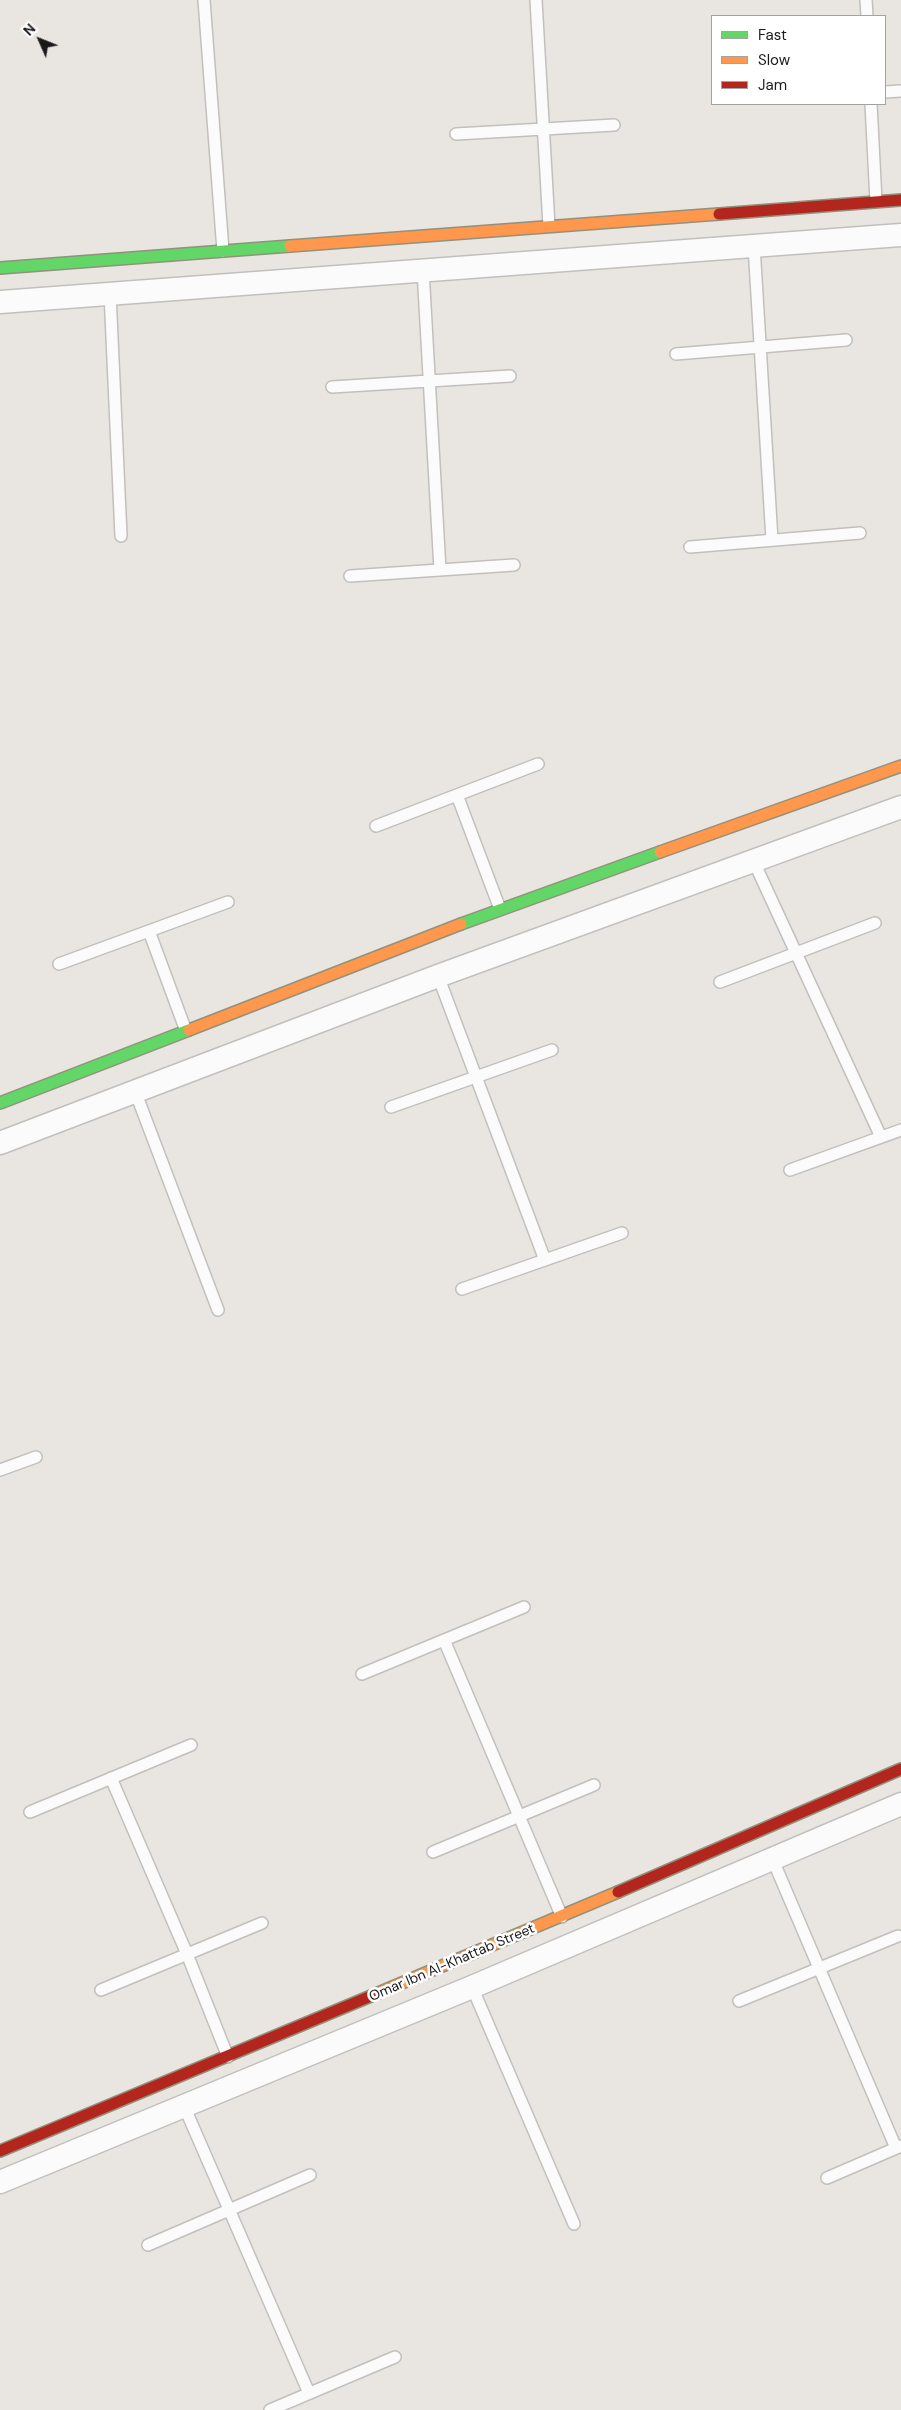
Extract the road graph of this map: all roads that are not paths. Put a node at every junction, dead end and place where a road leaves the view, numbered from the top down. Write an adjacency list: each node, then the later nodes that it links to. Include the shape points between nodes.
1 (204, 0): 16 (lane)
2 (536, 0): 9 (lane)
3 (866, 0): 4 (lane)
4 (867, 15)
5 (901, 91): 6 (lane)
6 (886, 92)
7 (871, 105): 12 (lane)
8 (614, 126): 9 (lane)
9 (544, 130): 10 (lane); 13 (lane)
10 (456, 134)
11 (901, 200): 12 (street)
12 (876, 201): 13 (street)
13 (549, 226): 16 (street)
14 (901, 235): 15 (street)
15 (754, 246): 18 (street); 22 (lane)
16 (223, 251): 17 (street)
17 (0, 268)
18 (423, 270): 19 (street); 25 (lane)
19 (110, 294): 20 (street); 28 (lane)
20 (0, 302)
21 (846, 340): 22 (lane)
22 (760, 347): 23 (lane); 29 (lane)
23 (676, 354)
24 (510, 376): 25 (lane)
25 (429, 381): 26 (lane); 32 (lane)
26 (332, 387)
27 (860, 533): 29 (lane)
28 (121, 536)
29 (772, 540): 30 (lane)
30 (690, 547)
31 (514, 565): 32 (lane)
32 (440, 570): 33 (lane)
33 (350, 576)
34 (538, 764): 36 (lane)
35 (901, 766): 41 (street)
36 (457, 795): 38 (lane); 41 (lane)
37 (901, 807): 39 (street)
38 (376, 826)
39 (754, 862): 44 (lane); 46 (street)
40 (228, 902): 43 (lane)
41 (500, 909): 48 (street)
42 (876, 923): 44 (lane)
43 (148, 931): 45 (lane); 48 (lane)
44 (796, 953): 47 (lane); 55 (lane)
45 (59, 964)
46 (438, 976): 50 (lane); 51 (street)
47 (720, 982)
48 (186, 1031): 52 (street)
49 (552, 1050): 50 (lane)
50 (476, 1077): 53 (lane); 59 (lane)
51 (135, 1091): 56 (street); 61 (lane)
52 (0, 1103)
53 (391, 1107)
54 (901, 1130): 55 (lane)
55 (881, 1137): 57 (lane)
56 (0, 1143)
57 (790, 1170)
58 (622, 1233): 59 (lane)
59 (546, 1260): 60 (lane)
60 (462, 1289)
61 (218, 1310)
62 (36, 1457): 63 (lane)
63 (0, 1470)
64 (524, 1607): 65 (lane)
65 (444, 1640): 66 (lane); 73 (lane)
66 (362, 1674)
67 (191, 1745): 69 (lane)
68 (901, 1769): 76 (street, Omar Ibn Al-Khattab Street)
69 (111, 1778): 72 (lane); 79 (lane)
70 (594, 1785): 73 (lane)
71 (901, 1804): 75 (street)
72 (30, 1812)
73 (519, 1816): 74 (lane); 76 (lane)
74 (433, 1852)
75 (772, 1858): 80 (lane); 81 (street)
76 (562, 1917): 84 (street, Omar Ibn Al-Khattab Street)
77 (262, 1923): 79 (lane)
78 (898, 1936): 80 (lane)
79 (187, 1954): 82 (lane); 84 (lane)
80 (820, 1968): 83 (lane); 86 (lane)
81 (472, 1988): 85 (street); 92 (lane)
82 (101, 1990)
83 (739, 2001)
84 (228, 2058): 87 (street, Omar Ibn Al-Khattab Street)
85 (184, 2106): 90 (street); 91 (lane)
86 (898, 2147): 89 (lane)
87 (0, 2151)
88 (310, 2175): 91 (lane)
89 (827, 2178)
90 (0, 2182)
91 (230, 2210): 93 (lane); 95 (lane)
92 (574, 2224)
93 (148, 2245)
94 (395, 2356): 95 (lane)
95 (309, 2393): 96 (lane)
96 (270, 2410)

